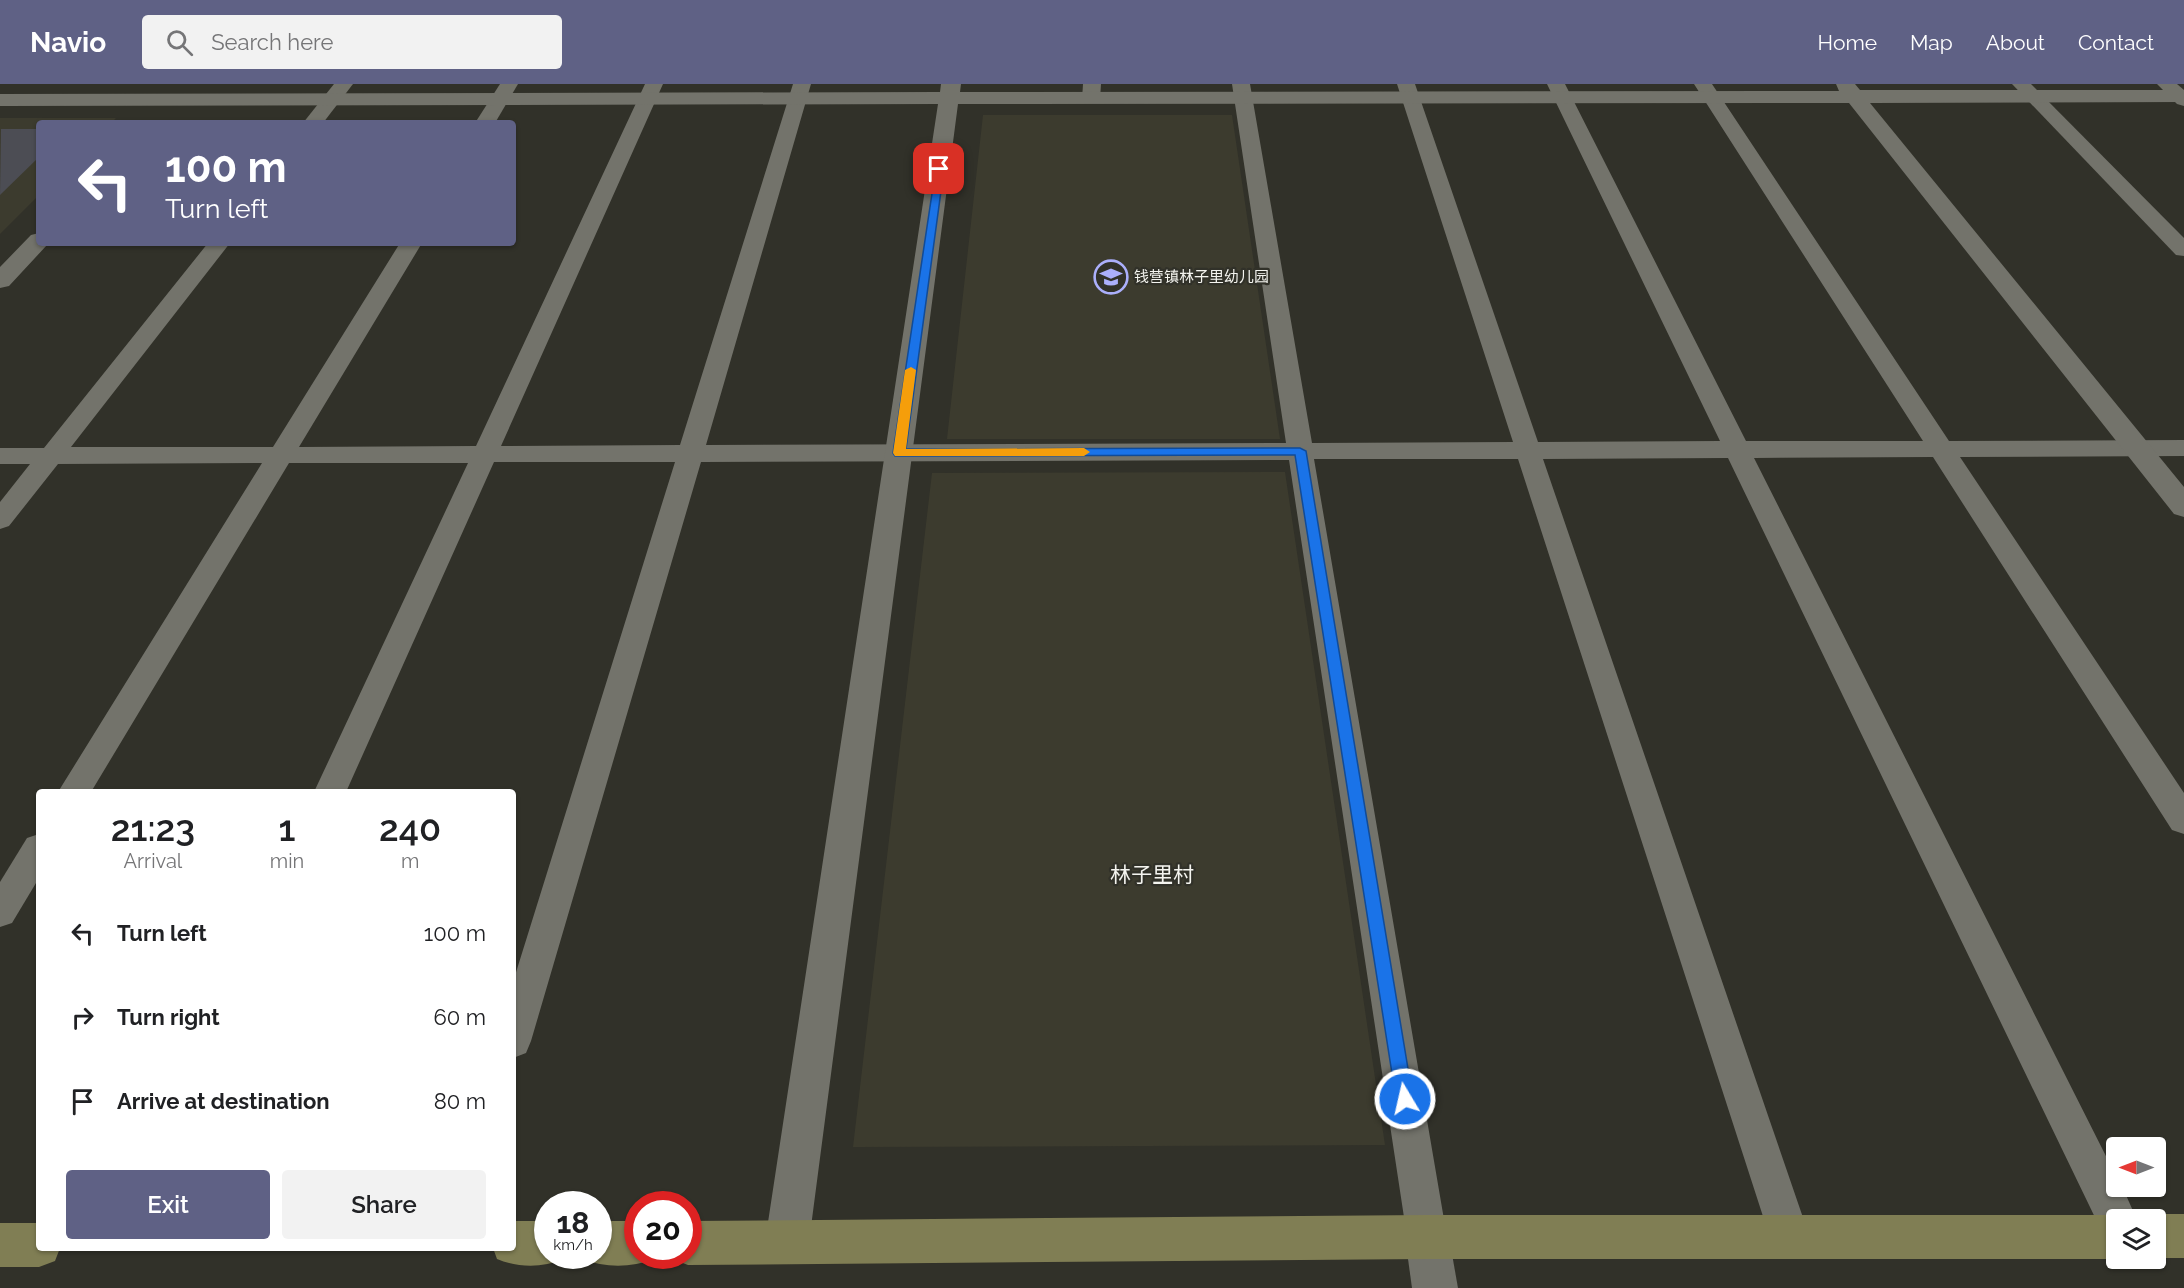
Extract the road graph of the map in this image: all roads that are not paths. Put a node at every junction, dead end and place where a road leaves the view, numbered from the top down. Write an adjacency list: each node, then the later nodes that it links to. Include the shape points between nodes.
1 (189, 84): 16 (street)
2 (1850, 90): 3 (street); 9 (street); 25 (street)
3 (2027, 90): 14 (street); 23 (lane)
4 (799, 91): 5 (street); 12 (street); 31 (lane)
5 (950, 91): 6 (street); 32 (street)
6 (1091, 91): 13 (street)
7 (1409, 91): 8 (street); 13 (street); 28 (lane)
8 (1560, 91): 9 (street); 29 (lane)
9 (1708, 91): 27 (lane)
10 (338, 92): 11 (street); 16 (street); 18 (lane)
11 (504, 92): 12 (street); 19 (lane)
12 (650, 92): 33 (lane)
13 (1242, 92): 30 (lane)
14 (2178, 94)
15 (0, 100): 16 (street)
16 (173, 100): 17 (street)
17 (154, 120)
18 (315, 120)
19 (486, 120)
20 (36, 243): 24 (street)
21 (217, 246): 36 (lane)
22 (409, 246): 34 (lane)
23 (2184, 250)
24 (0, 281)
25 (2138, 448): 26 (lane); 27 (lane); 37 (street)
26 (2184, 448)
27 (1942, 449): 29 (lane); 41 (lane)
28 (1528, 450): 29 (lane); 30 (lane); 50 (lane)
29 (1737, 450): 45 (lane)
30 (1300, 451): 32 (lane); 49 (lane)
31 (690, 453): 32 (lane); 33 (lane); 44 (lane)
32 (899, 453): 51 (street)
33 (485, 454): 34 (lane); 40 (lane)
34 (281, 455): 36 (lane); 39 (lane)
35 (0, 456): 36 (lane)
36 (51, 456): 38 (lane)
37 (2184, 507)
38 (0, 520)
39 (76, 789)
40 (331, 789)
41 (2184, 820)
42 (36, 853): 43 (lane)
43 (0, 912)
44 (516, 1031)
45 (2112, 1209)
46 (2166, 1236): 47 (street)
47 (2184, 1236)
48 (2106, 1237): 50 (street)
49 (1427, 1238): 50 (street); 51 (street); 57 (street)
50 (1790, 1238)
51 (787, 1242): 54 (street)
52 (516, 1243): 53 (street)
53 (534, 1243)
54 (702, 1243)
55 (0, 1245): 56 (street)
56 (36, 1245)
57 (1435, 1288)

